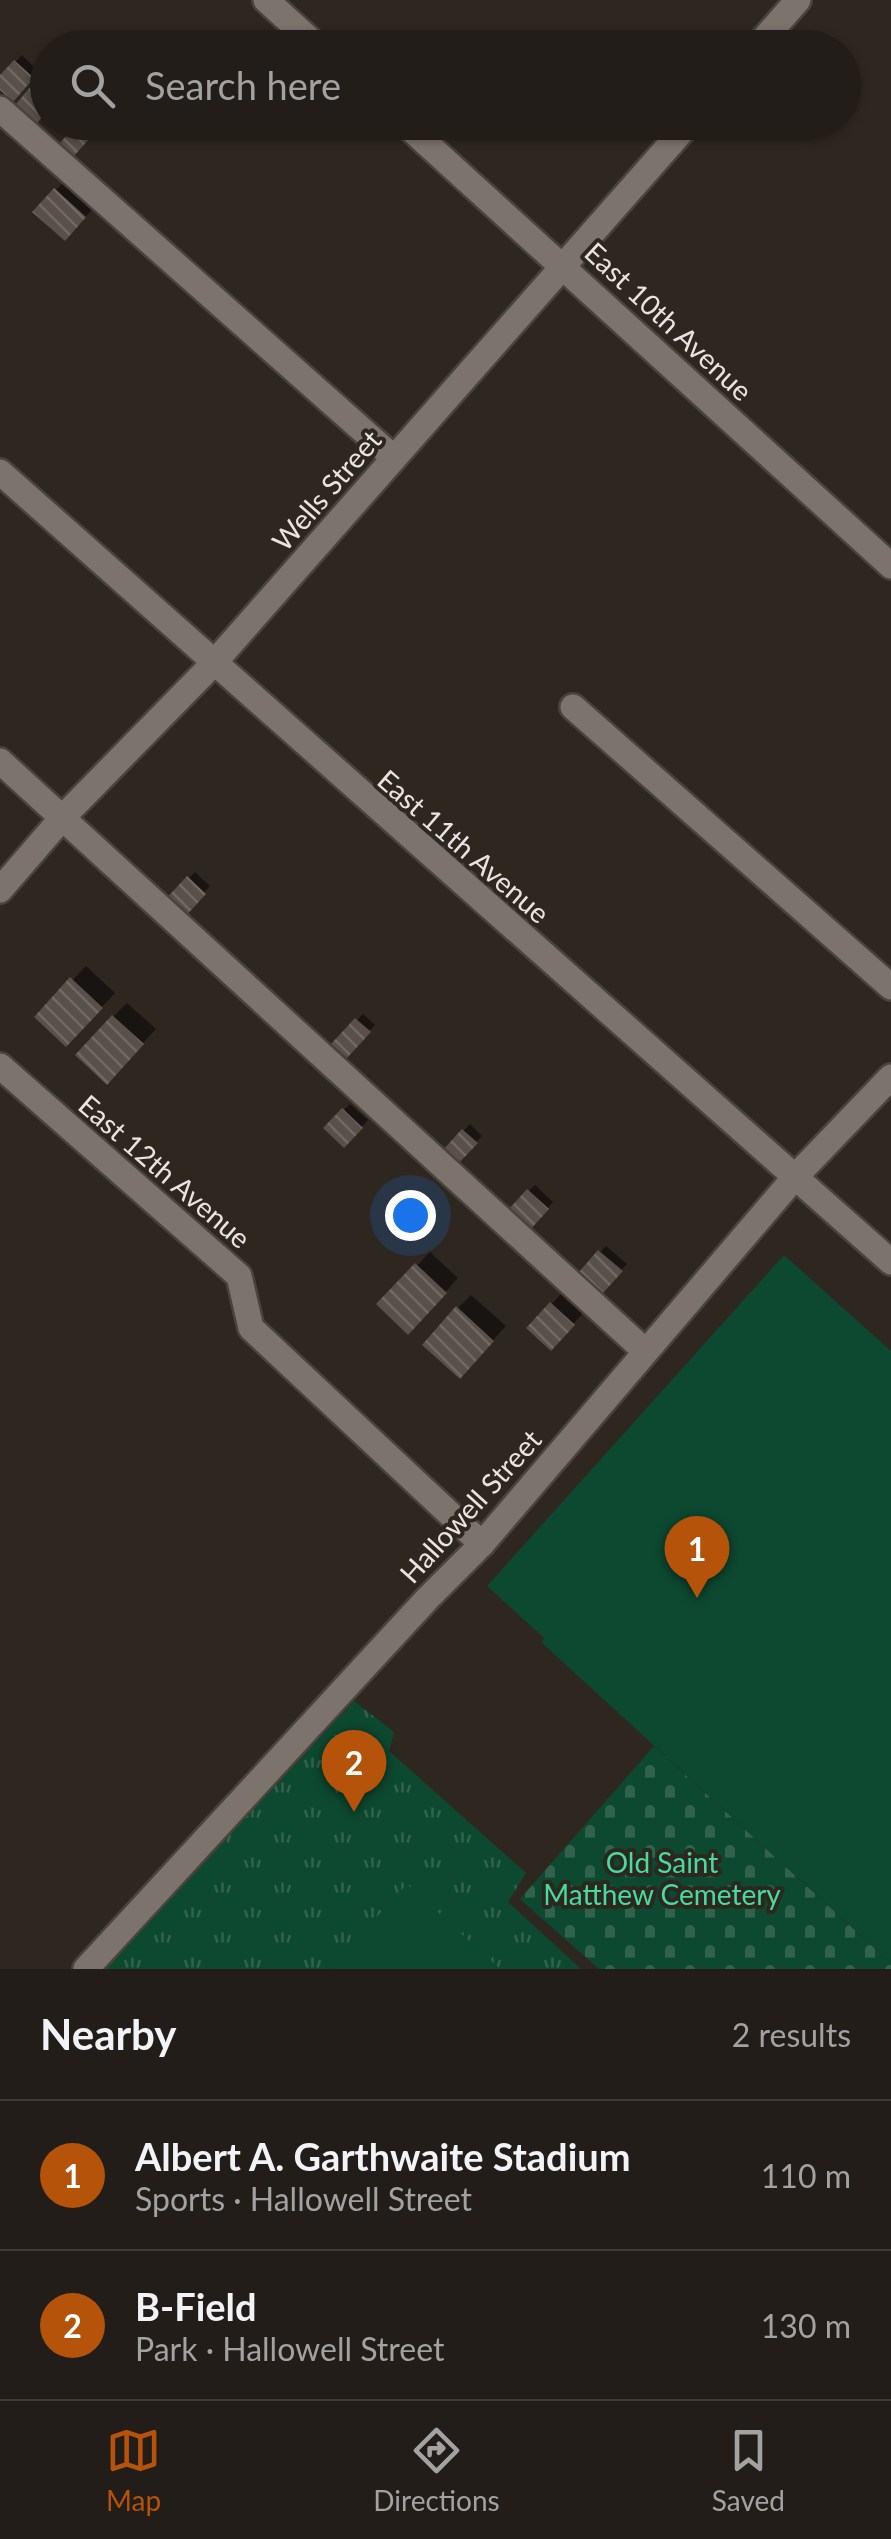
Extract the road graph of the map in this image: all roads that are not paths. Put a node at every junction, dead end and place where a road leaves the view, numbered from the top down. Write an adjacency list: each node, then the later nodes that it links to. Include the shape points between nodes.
1 (266, 0): 3 (street)
2 (798, 0): 4 (street)
3 (299, 30)
4 (772, 30)
5 (0, 110): 6 (street)
6 (30, 136)
7 (34, 140): 11 (street)
8 (424, 140): 10 (street, East 10th Avenue)
9 (674, 140): 10 (street, Wells Street)
10 (564, 266): 11 (street, Wells Street); 13 (street, East 10th Avenue)
11 (394, 458): 14 (street, Wells Street)
12 (0, 472): 14 (street, East 11th Avenue)
13 (891, 566)
14 (213, 664): 17 (street, Wells Street); 22 (street, East 11th Avenue)
15 (573, 707): 19 (street)
16 (0, 761): 17 (street)
17 (63, 817): 18 (street, Wells Street); 24 (street)
18 (0, 890)
19 (891, 987)
20 (0, 1066): 25 (street, East 12th Avenue, via 239,1276 252,1328)
21 (891, 1077): 22 (street, Hallowell Street)
22 (795, 1178): 23 (street, East 11th Avenue); 24 (street, Hallowell Street)
23 (891, 1262)
24 (645, 1351): 25 (street, Hallowell Street)
25 (482, 1544): 26 (street, Hallowell Street)
26 (86, 1969)

